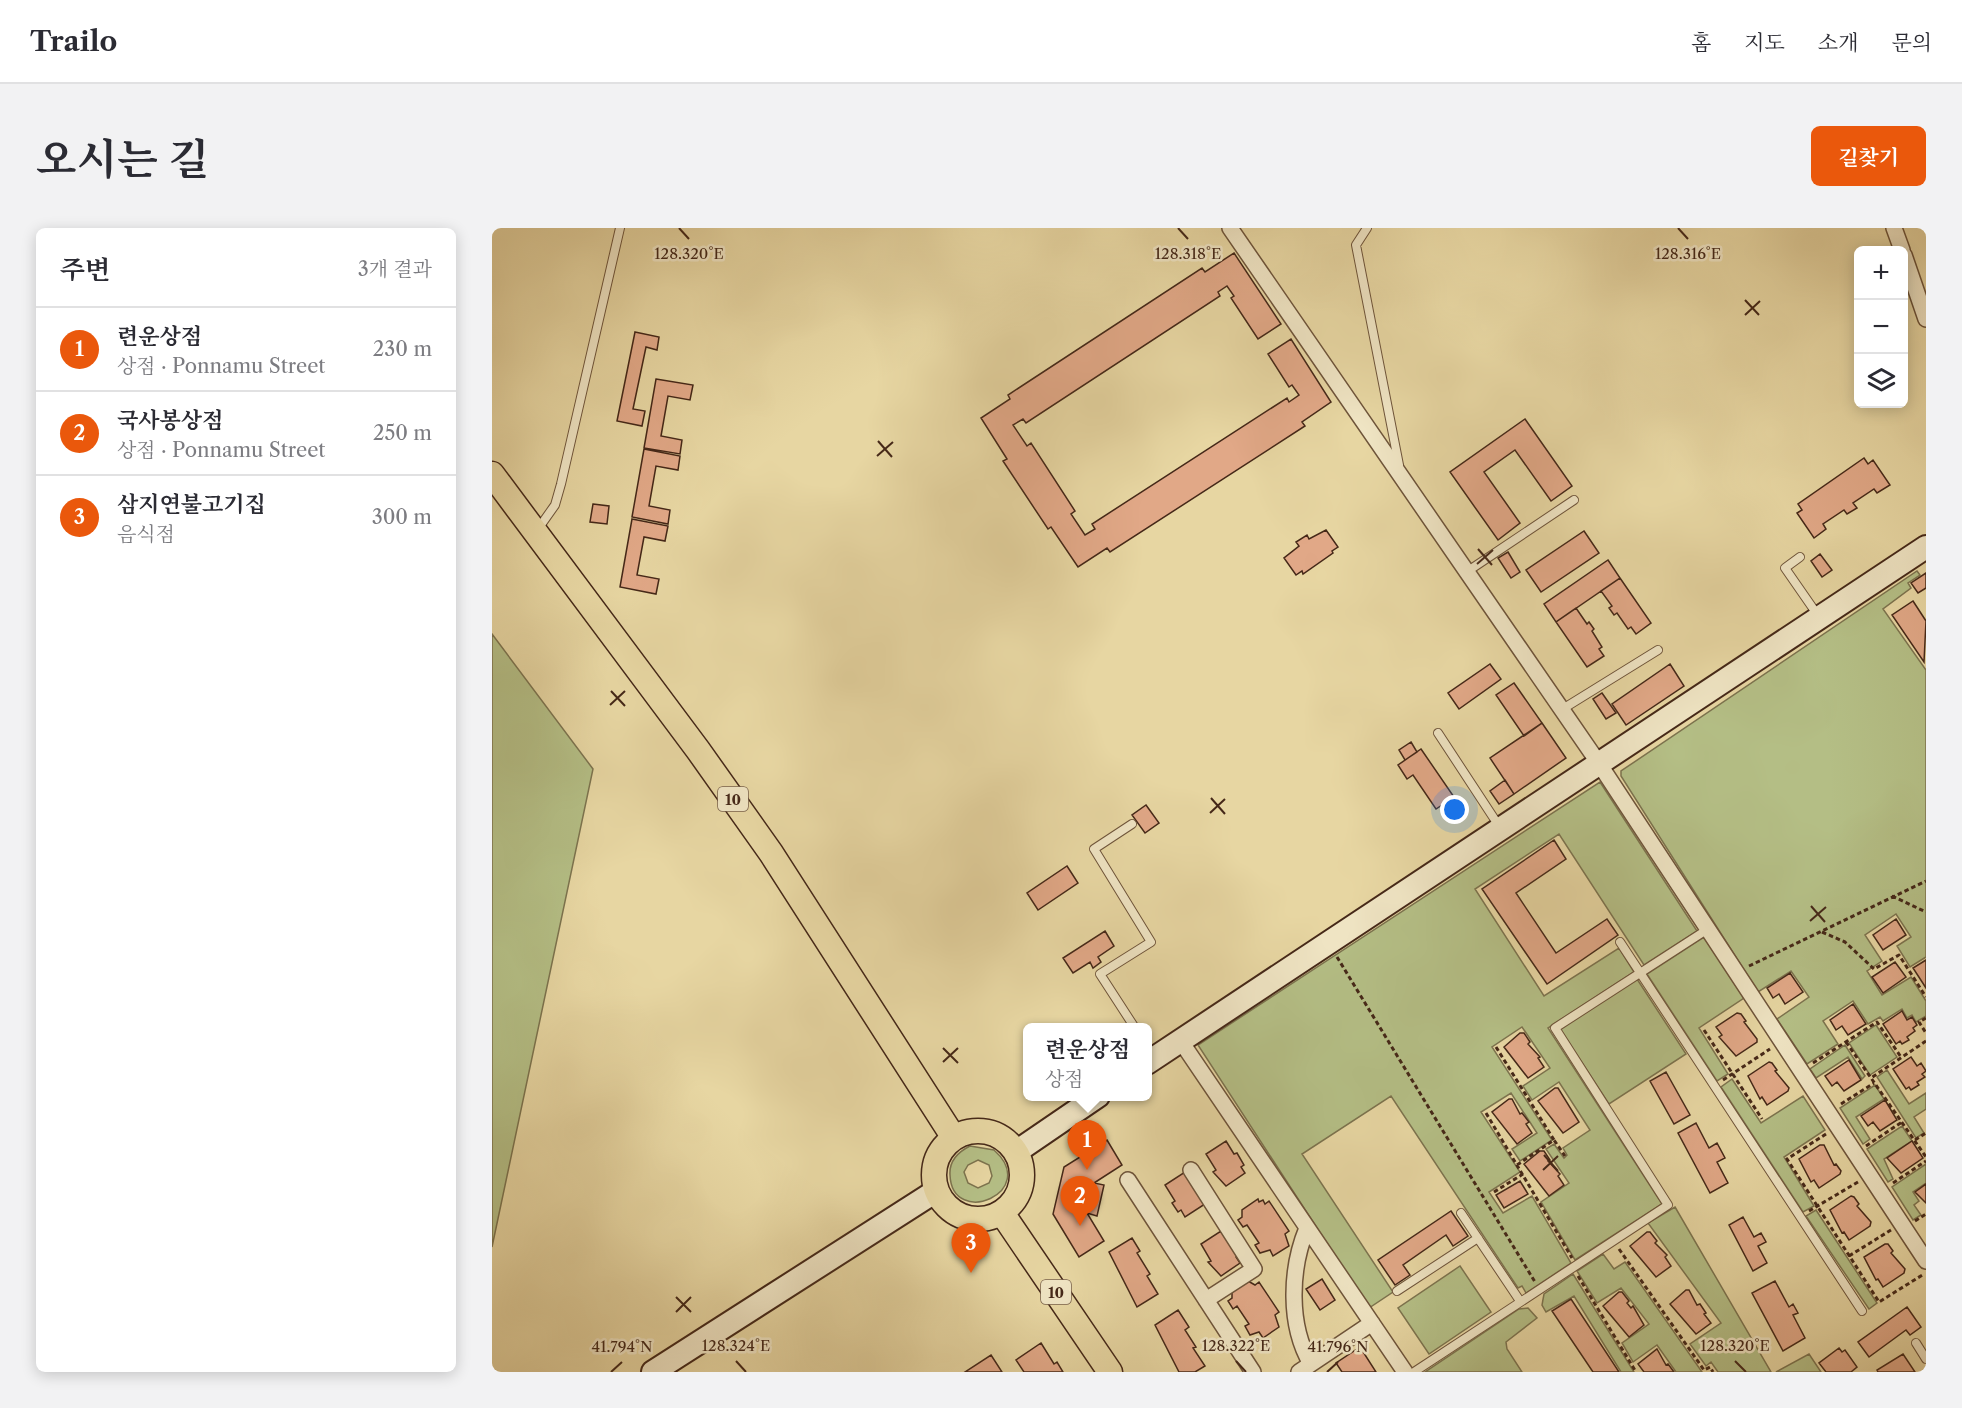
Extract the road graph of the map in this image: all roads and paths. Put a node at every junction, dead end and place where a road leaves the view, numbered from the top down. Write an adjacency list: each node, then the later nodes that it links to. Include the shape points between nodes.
1 (620, 228): 11 (lane, via 561,484 555,505)
2 (1230, 228): 9 (street)
3 (1367, 228): 9 (lane, via 1356,245)
4 (1894, 228): 5 (street)
5 (1900, 246)
6 (1908, 267): 7 (street)
7 (1926, 319)
8 (492, 474): 11 (main road, 10)
9 (1401, 478): 14 (street)
10 (1574, 500): 14 (lane)
11 (536, 533): 55 (main road, 10, via 771,854)
12 (1926, 547): 15 (street)
13 (1800, 557): 15 (lane, via 1785,568)
14 (1468, 571): 17 (street)
15 (1820, 618): 19 (street)
16 (1658, 650): 17 (lane)
17 (1561, 710): 19 (street)
18 (1438, 733): 21 (lane)
19 (1600, 765): 21 (street); 25 (street)
20 (1132, 824): 33 (lane, via 1094,849 1151,942 1100,974)
21 (1502, 830): 28 (street)
22 (1926, 881): 23 (path)
23 (1892, 896): 24 (path); 26 (path)
24 (1926, 912)
25 (1708, 929): 29 (lane); 30 (street)
26 (1820, 932): 30 (path); 31 (path, via 1845,942 1874,969 1899,955)
27 (1620, 942): 29 (lane)
28 (1328, 943): 36 (street); 82 (path)
29 (1641, 972): 47 (lane); 77 (lane, via 1555,1028 1668,1204)
30 (1736, 973): 38 (street)
31 (1926, 997)
32 (1926, 1018): 35 (path, via 1919,1022)
33 (1132, 1023)
34 (1704, 1030): 44 (path)
35 (1926, 1033)
36 (1180, 1040): 41 (street); 75 (street)
37 (1926, 1041): 42 (path)
38 (1782, 1042): 43 (street); 44 (path)
39 (1846, 1042): 42 (path, via 1877,1022); 43 (path); 45 (path)
40 (1496, 1047): 56 (path)
41 (1152, 1056)
42 (1901, 1057): 45 (path)
43 (1801, 1071): 53 (street)
44 (1733, 1074): 47 (path); 51 (path)
45 (1871, 1078): 46 (path)
46 (1874, 1083): 49 (path); 52 (path)
47 (1715, 1086): 73 (lane)
48 (1091, 1101): 58 (street)
49 (1841, 1104)
50 (1486, 1113): 62 (path)
51 (1762, 1119)
52 (1902, 1122): 57 (path); 59 (path)
53 (1838, 1127): 59 (street); 70 (path, via 1787,1160)
54 (1926, 1133): 57 (path)
55 (954, 1138): 58 (main road, via 983,1131 1002,1137); 67 (main road, via 936,1161)
56 (1554, 1140): 60 (path); 62 (path)
57 (1915, 1140): 61 (path)
58 (1016, 1152): 71 (main road, via 1022,1180 1016,1198)
59 (1855, 1153): 65 (street)
60 (1565, 1156)
61 (1926, 1159): 68 (path)
62 (1517, 1164): 64 (path)
63 (1191, 1170): 84 (street, via 1254,1269)
64 (1523, 1174): 69 (path); 80 (path)
65 (1869, 1175): 68 (street); 70 (path)
66 (1128, 1180): 84 (street)
67 (936, 1191): 71 (main road, via 947,1207 964,1218 984,1219); 91 (street)
68 (1880, 1191): 74 (street)
69 (1494, 1192)
70 (1817, 1206): 73 (path); 78 (path)
71 (1002, 1213): 92 (main road, 10)
72 (1461, 1214): 76 (lane)
73 (1800, 1217): 86 (lane)
74 (1901, 1223): 78 (path); 79 (street)
75 (1307, 1228): 87 (street); 90 (street, via 1299,1249 1294,1295)
76 (1478, 1238): 83 (lane); 85 (lane)
77 (1613, 1240): 80 (lane); 97 (path, via 1704,1370 1710,1367)
78 (1849, 1256): 81 (path, via 1879,1302)
79 (1926, 1261)
80 (1574, 1266): 82 (lane); 96 (path)
81 (1926, 1273)
82 (1539, 1289): 85 (lane)
83 (1397, 1292)
84 (1206, 1300): 93 (street)
85 (1520, 1301): 95 (lane)
86 (1862, 1311)
87 (1372, 1323): 90 (street); 94 (street)
88 (1916, 1343): 89 (lane)
89 (1926, 1359)
90 (1305, 1368)
91 (653, 1372)
92 (1110, 1372)
93 (1253, 1372)
94 (1405, 1372)
95 (1414, 1372)
96 (1636, 1372)
97 (1713, 1372)

